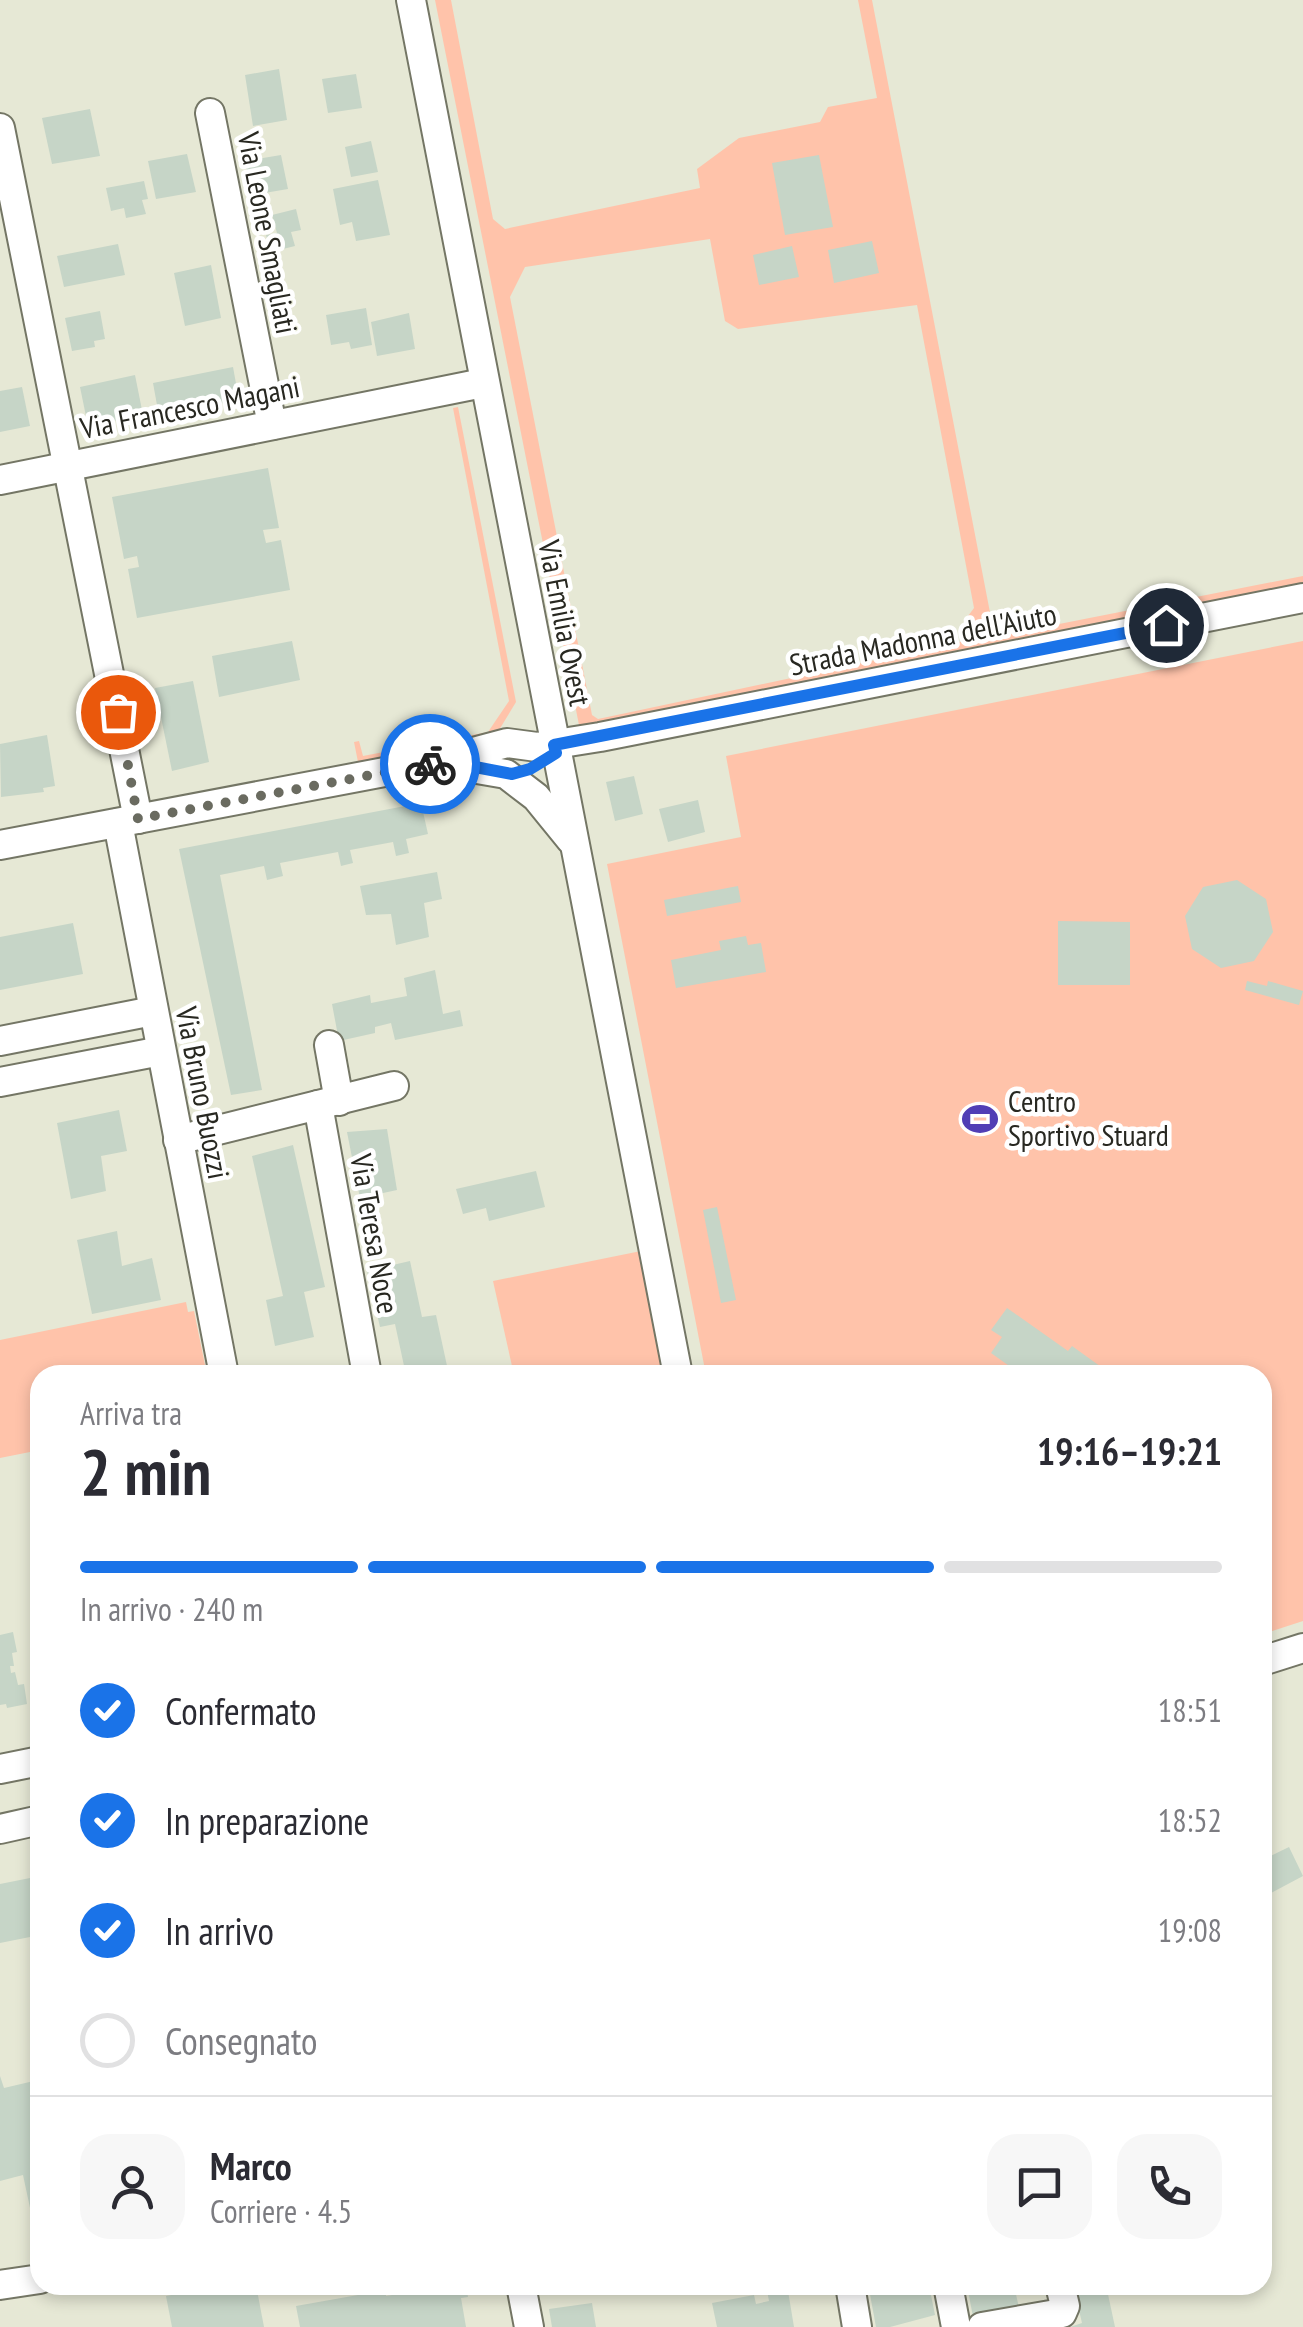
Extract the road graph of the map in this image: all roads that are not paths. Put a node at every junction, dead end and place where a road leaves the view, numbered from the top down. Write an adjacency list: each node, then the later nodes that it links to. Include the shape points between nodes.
1 (411, 0): 4 (street, Via Emilia Ovest)
2 (210, 113): 5 (street, Via Leone Smagliati)
3 (0, 128): 6 (street, Via Francesco Magani)
4 (483, 383): 5 (street, Via Francesco Magani); 9 (street, Via Emilia Ovest)
5 (272, 425): 6 (street, Via Francesco Magani)
6 (70, 464): 7 (street); 14 (street, Via Bruno Buozzi)
7 (0, 480)
8 (1303, 598): 11 (street, Strada Madonna dell'Aiuto)
9 (543, 686): 10 (street, via 531,718); 11 (street, Via Emilia Ovest)
10 (507, 743): 11 (street); 12 (street)
11 (555, 749): 13 (street, via 524,771); 16 (street, Via Emilia Ovest)
12 (432, 763): 13 (street); 14 (street)
13 (506, 774): 16 (street, via 543,804)
14 (128, 821): 15 (street); 17 (street, Via Bruno Buozzi)
15 (0, 845)
16 (575, 850): 27 (street, Via Emilia Ovest)
17 (154, 1011): 18 (street); 20 (street, Via Bruno Buozzi)
18 (0, 1041)
19 (329, 1045): 23 (street, Via Teresa Noce)
20 (161, 1052): 21 (street); 24 (street, Via Bruno Buozzi)
21 (0, 1082)
22 (394, 1086): 23 (street)
23 (328, 1103): 24 (street); 26 (street, Via Teresa Noce)
24 (178, 1140): 25 (street, Via Bruno Buozzi)
25 (222, 1365)
26 (365, 1365)
27 (676, 1365)
28 (1303, 1648): 29 (street)
29 (1272, 1658)
30 (30, 1763): 31 (street)
31 (0, 1769)
32 (30, 1822): 33 (street)
33 (0, 1829)
34 (30, 2281): 35 (street)
35 (0, 2286)
36 (523, 2295): 40 (street)
37 (852, 2295): 41 (street)
38 (950, 2295): 42 (street)
39 (1063, 2295): 43 (street, via 1062,2313)
40 (528, 2327)
41 (858, 2327)
42 (956, 2327)
43 (982, 2327)

